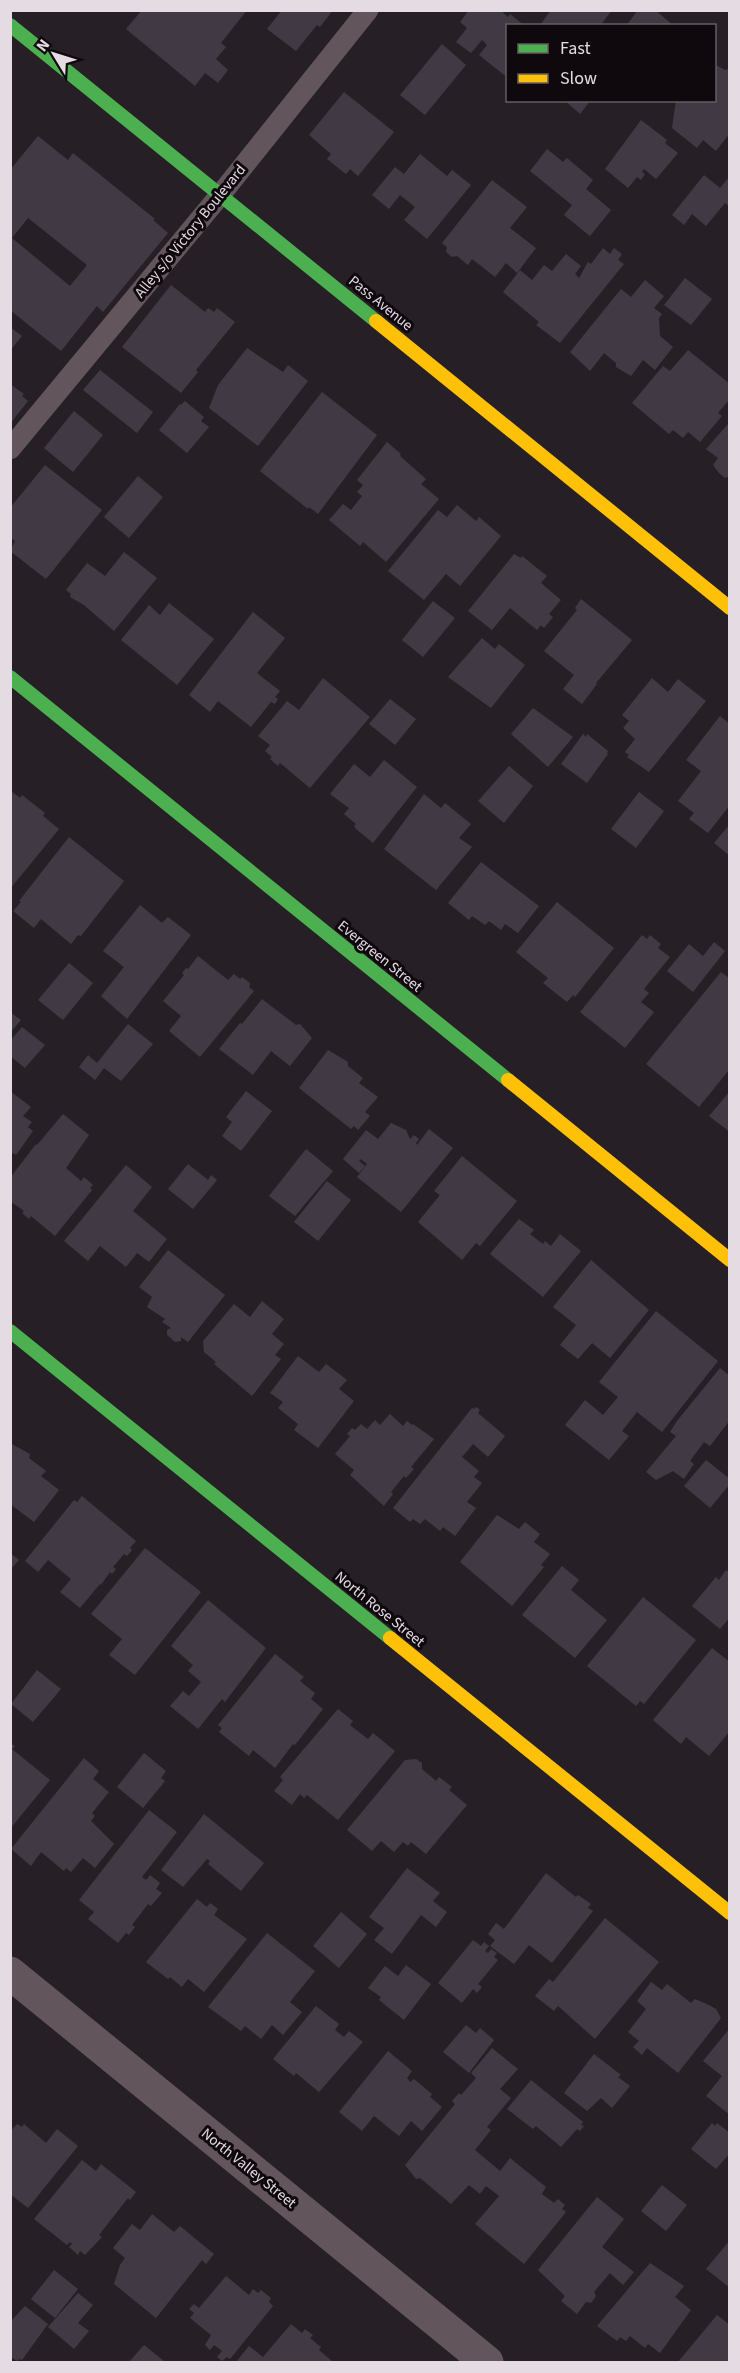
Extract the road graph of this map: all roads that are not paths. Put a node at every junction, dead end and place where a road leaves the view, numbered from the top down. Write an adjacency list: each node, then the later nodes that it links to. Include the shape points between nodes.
1 (368, 10): 3 (lane, Alley s/o Victory Boulevard)
2 (10, 25): 3 (street, Pass Avenue)
3 (221, 194): 4 (lane, Alley s/o Victory Boulevard); 5 (street, Pass Avenue)
4 (10, 449)
5 (729, 608)
6 (10, 677): 7 (street, Evergreen Street)
7 (729, 1260)
8 (10, 1331): 9 (street, North Rose Street)
9 (729, 1913)
10 (10, 1973): 11 (street, North Valley Street)
11 (487, 2362)

